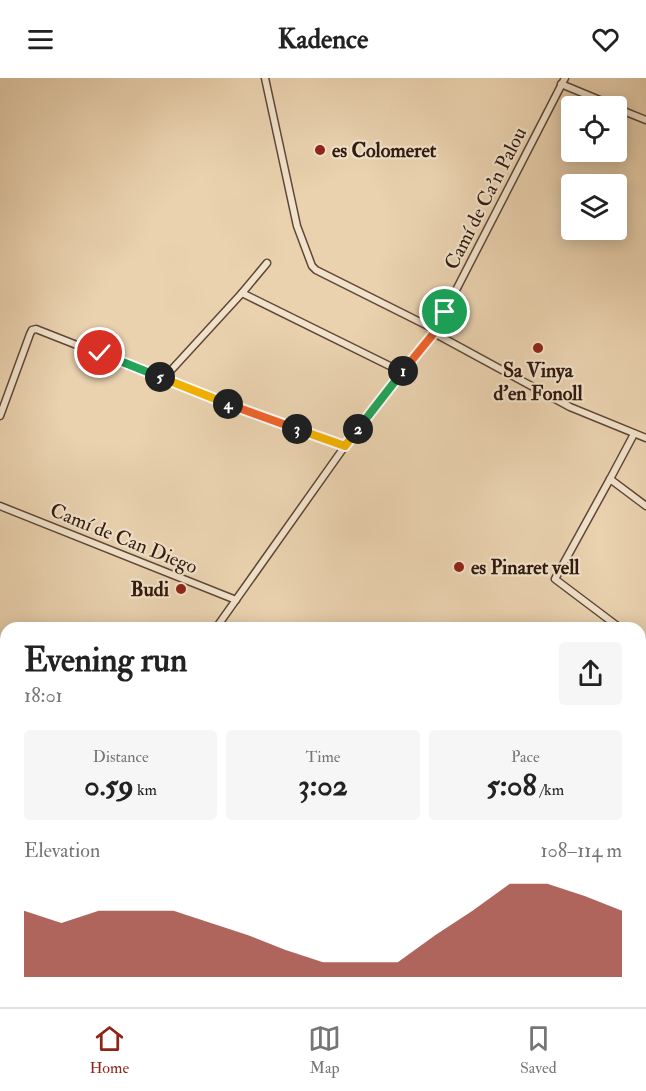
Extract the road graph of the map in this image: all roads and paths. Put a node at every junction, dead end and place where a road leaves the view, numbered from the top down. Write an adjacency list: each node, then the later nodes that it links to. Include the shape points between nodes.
1 (265, 78): 8 (street, via 297,226 312,266)
2 (563, 81): 3 (street); 8 (street, Camí de Ca'n Palou)
3 (593, 96)
4 (627, 112): 5 (street)
5 (646, 120)
6 (267, 263): 7 (street)
7 (242, 293): 9 (street); 10 (street)
8 (435, 332): 9 (street, Camí de Ca'n Palou); 12 (street, via 570,407)
9 (402, 372): 14 (street, Camí de Ca'n Palou)
10 (164, 378): 11 (street, via 34,329); 14 (street)
11 (0, 416)
12 (634, 434): 13 (street); 15 (street)
13 (646, 438)
14 (345, 446): 18 (street, Camí de Ca'n Palou)
15 (609, 479): 17 (street); 20 (street, via 555,579)
16 (0, 506): 18 (street, Camí de Can Diego)
17 (646, 506)
18 (236, 600): 19 (street, Camí de Ca'n Palou)
19 (220, 622)
20 (612, 622)

